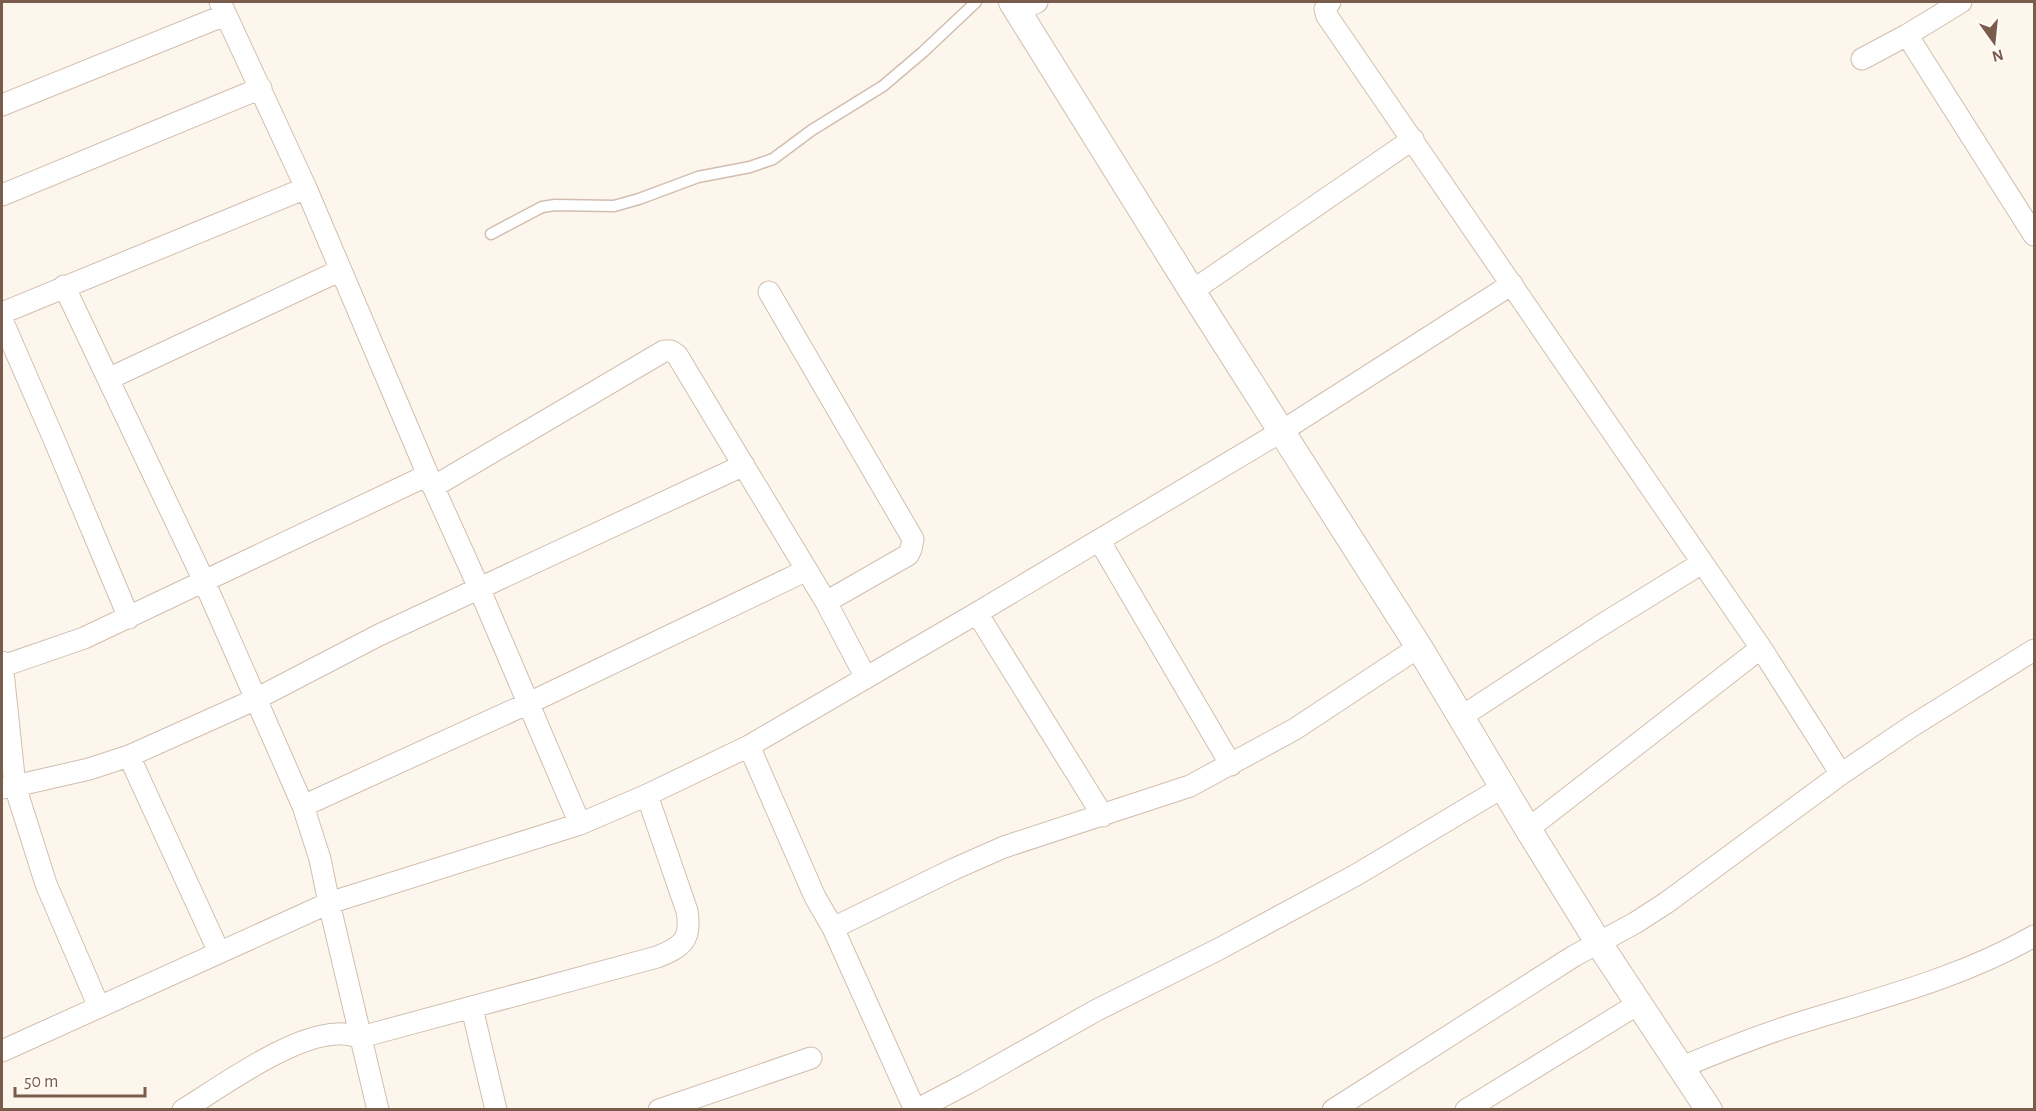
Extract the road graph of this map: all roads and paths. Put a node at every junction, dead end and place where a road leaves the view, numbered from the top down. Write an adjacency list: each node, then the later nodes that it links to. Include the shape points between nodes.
1 (976, 2): 13 (lane, via 883,86 773,159 698,177 614,206 542,207)
2 (1330, 2): 10 (street, via 1325,9 1327,16)
3 (1961, 2): 6 (street)
4 (1023, 5): 18 (street)
5 (222, 8): 8 (street); 9 (street)
6 (1907, 35): 7 (street); 14 (street)
7 (1863, 59)
8 (261, 88): 11 (street); 12 (street)
9 (2, 105)
10 (1413, 139): 16 (street); 18 (street)
11 (306, 188): 15 (street); 17 (street)
12 (2, 195)
13 (491, 234)
14 (2034, 235)
15 (341, 270): 22 (street); 25 (street)
16 (1512, 284): 23 (street); 27 (street)
17 (64, 286): 20 (street); 22 (street)
18 (1192, 291): 23 (street)
19 (769, 292): 31 (street, via 913,539 908,555)
20 (2, 313)
21 (2, 320): 33 (street)
22 (108, 379): 29 (street)
23 (1282, 431): 26 (street); 34 (street)
24 (744, 465): 25 (street, via 677,355 664,351); 28 (street); 30 (street)
25 (430, 481): 29 (street); 30 (street)
26 (1100, 540): 32 (street); 44 (street)
27 (1702, 563): 35 (street); 41 (street)
28 (807, 570): 31 (street); 40 (street)
29 (204, 581): 33 (street); 39 (street)
30 (479, 588): 39 (street); 40 (street)
31 (826, 602): 38 (street)
32 (977, 613): 38 (street); 50 (street)
33 (129, 618): 37 (street, via 84,638)
34 (1419, 647): 41 (street); 44 (street, via 1295,729)
35 (1761, 648): 45 (street); 52 (street)
36 (2034, 650): 45 (street)
37 (2, 664): 46 (street)
38 (866, 678): 42 (street)
39 (254, 700): 43 (street); 49 (street)
40 (529, 703): 49 (street); 51 (street)
41 (1461, 717): 47 (street)
42 (749, 746): 48 (street); 54 (street, via 815,897)
43 (129, 756): 46 (street); 57 (street)
44 (1231, 765): 50 (street, via 1190,786)
45 (1841, 774): 56 (street, via 1666,903)
46 (8, 787): 59 (street)
47 (1503, 787): 52 (street); 69 (street, via 1356,875)
48 (647, 795): 51 (street); 60 (street, via 687,911 687,936 677,949)
49 (303, 806): 53 (street)
50 (1104, 816): 54 (street, via 1004,847)
51 (580, 824): 53 (street)
52 (1528, 829): 56 (street)
53 (329, 903): 57 (street); 61 (street)
54 (833, 928): 69 (street)
55 (2034, 936): 64 (street, via 1979,964 1923,985 1793,1025)
56 (1598, 942): 58 (street); 70 (street)
57 (219, 952): 59 (street)
58 (1638, 1004): 64 (street); 71 (street)
59 (99, 1006): 62 (street)
60 (472, 1008): 61 (street); 67 (street)
61 (361, 1037): 65 (street, via 337,1034 303,1041); 66 (street)
62 (2, 1050)
63 (811, 1058): 68 (street)
64 (1682, 1067): 72 (street)
65 (183, 1110)
66 (378, 1110)
67 (496, 1110)
68 (658, 1110)
69 (915, 1110)
70 (1333, 1110)
71 (1466, 1110)
72 (1709, 1110)

